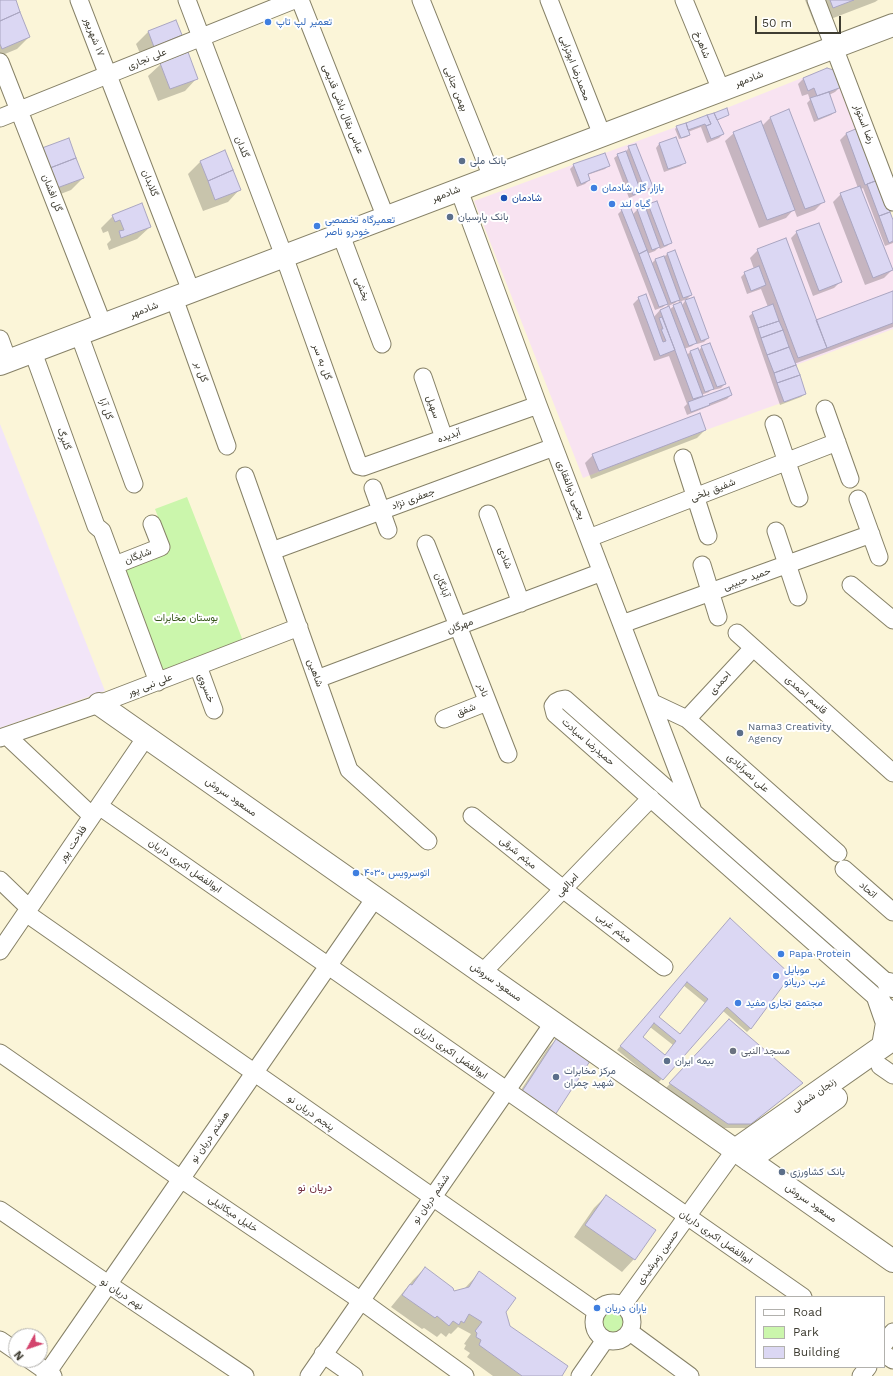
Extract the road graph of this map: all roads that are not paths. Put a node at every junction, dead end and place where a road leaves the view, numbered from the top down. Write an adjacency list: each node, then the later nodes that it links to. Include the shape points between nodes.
1 (79, 0): 13 (street, ١٧ شهریور)
2 (187, 0): 10 (street, گلدان)
3 (294, 0): 10 (street, علی نجاری)
4 (300, 0): 21 (street, عباس بقال باشی قدیمی)
5 (421, 0): 18 (street, بهمن جنابی)
6 (549, 0): 17 (street, محمدرضا ابوترابی)
7 (684, 0): 14 (street, شاهرخ)
8 (816, 0): 11 (street, رضا استوار)
9 (893, 25): 11 (main road, شادمهر)
10 (201, 38): 13 (street, علی نجاری); 23 (street, گلدان)
11 (834, 47): 14 (main road, شادمهر); 20 (street, رضا استوار)
12 (0, 62): 15 (street, گل افشان)
13 (108, 75): 15 (street, علی نجاری); 24 (street, گلابدان)
14 (721, 90): 17 (main road, شادمهر)
15 (19, 110): 16 (street, علی نجاری); 25 (street, گل افشان)
16 (0, 118)
17 (602, 135): 18 (main road, شادمهر)
18 (492, 177): 19 (main road, شادمهر)
19 (459, 190): 21 (main road, شادمهر); 32 (street, یحیی ذوالفقاری)
20 (893, 202)
21 (386, 218): 22 (main road, شادمهر)
22 (341, 235): 23 (main road, شادمهر); 28 (street, بخشی)
23 (284, 256): 24 (main road, شادمهر); 41 (street, گل به سر)
24 (183, 295): 25 (main road, شادمهر); 37 (street, گل بر)
25 (103, 325): 26 (main road, شادمهر)
26 (79, 334): 29 (main road, شادمهر); 44 (street, گل آرا)
27 (0, 339): 30 (street)
28 (382, 344)
29 (33, 352): 30 (main road, شادمهر); 61 (street, گلبرگ)
30 (4, 363)
31 (423, 377): 35 (street, سهیل)
32 (538, 405): 35 (street, آبدیده); 38 (street, یحیی ذوالفقاری)
33 (825, 409): 36 (street)
34 (774, 424): 40 (street)
35 (444, 438): 41 (street, آبدیده)
36 (837, 442): 40 (street, شفیق بلخی); 43 (street)
37 (227, 446)
38 (554, 447): 49 (street, جعفری نژاد); 56 (street, یحیی ذوالفقاری)
39 (683, 458): 46 (street)
40 (787, 461): 46 (street, شفیق بلخی); 47 (street)
41 (361, 467)
42 (245, 476): 58 (street, شاهین)
43 (850, 479)
44 (134, 484)
45 (373, 488): 49 (street)
46 (695, 496): 55 (street); 56 (street, شفیق بلخی)
47 (799, 498)
48 (858, 499): 54 (street)
49 (381, 510): 52 (street); 58 (street, جعفری نژاد)
50 (488, 514): 67 (street, شادی)
51 (152, 524): 61 (street, شایگان, via 161,547)
52 (388, 530)
53 (776, 530): 60 (street)
54 (871, 534): 59 (street); 60 (street, حمید حبیبی)
55 (708, 536)
56 (589, 538): 63 (street, یحیی ذوالفقاری)
57 (426, 544): 71 (street, آبانگان)
58 (272, 551): 72 (street, شاهین)
59 (879, 557)
60 (787, 564): 65 (street, حمید حبیبی); 66 (street)
61 (115, 565): 77 (street, گلبرگ)
62 (702, 565): 65 (street)
63 (602, 572): 67 (street, مهرگان); 70 (street, یحیی ذوالفقاری)
64 (851, 585): 69 (street)
65 (710, 592): 68 (street); 70 (street, حمید حبیبی)
66 (798, 596)
67 (521, 603): 71 (street, مهرگان)
68 (718, 617)
69 (893, 620)
70 (622, 624): 79 (street, یحیی ذوالفقاری)
71 (458, 626): 76 (street, مهرگان); 78 (street, نادر)
72 (299, 627): 75 (street, علی نبی پور); 76 (street, شاهین)
73 (737, 633): 74 (street, قاسم احمدی)
74 (753, 648): 83 (street, احمدی); 87 (street, قاسم احمدی)
75 (198, 666): 77 (street, علی نبی پور); 81 (street, خسروی)
76 (317, 679): 92 (street, شاهین, via 349,770)
77 (158, 682): 80 (street, علی نبی پور)
78 (487, 702): 82 (street, شفق); 86 (street, نادر)
79 (653, 703): 83 (street, علی نصرآبادی); 88 (street, یحیی ذوالفقاری)
80 (100, 704): 84 (street, علی نبی پور); 85 (main road, مسعود سروش)
81 (214, 710)
82 (444, 719)
83 (687, 719): 93 (street, علی نصرآبادی)
84 (3, 737): 90 (street, ابوالفضل اکبری داریان)
85 (146, 737): 90 (street, فلاحت پور); 97 (main road, مسعود سروش)
86 (508, 754)
87 (893, 773)
88 (681, 794): 89 (street, حمیدرضا سیادت, via 565,699 556,702 553,706 555,714); 104 (street, یحیی ذوالفقاری, via 694,813)
89 (652, 798): 96 (street, امرالهی); 104 (street, حمیدرضا سیادت)
90 (96, 811): 98 (street, فلاحت پور); 101 (street, ابوالفضل اکبری داریان)
91 (472, 816): 96 (street, میثم شرقی)
92 (428, 841)
93 (838, 853)
94 (844, 869): 99 (street, اتحاد)
95 (0, 880): 98 (street, پنجم دریان‌ نو)
96 (563, 889): 102 (street, میثم غربی); 103 (street, امرالهی)
97 (375, 898): 101 (street, هشتم دریان‌ نو); 103 (main road, مسعود سروش)
98 (27, 911): 100 (street, فلاحت پور); 108 (street, پنجم دریان‌ نو)
99 (893, 912)
100 (0, 951)
101 (328, 966): 108 (street, هشتم دریان‌ نو); 109 (street, ابوالفضل اکبری داریان)
102 (664, 967)
103 (482, 973): 105 (main road, مسعود سروش)
104 (884, 990): 107 (main road)
105 (554, 1022): 109 (street, ششم دریان‌ نو); 110 (main road, مسعود سروش)
106 (0, 1053): 111 (street, خلیل میکائیلی)
107 (888, 1057): 110 (main road, زنجان شمالی)
108 (254, 1073): 111 (street, هشتم دریان‌ نو); 112 (street, پنجم دریان‌ نو)
109 (506, 1090): 112 (street, ششم دریان‌ نو); 114 (street, ابوالفضل اکبری داریان)
110 (742, 1155): 114 (street, حسین زمرشيدی); 115 (main road, مسعود سروش)
111 (180, 1179): 116 (street, هشتم دریان‌ نو); 118 (street, خلیل میکائیلی)
112 (433, 1198): 118 (street, ششم دریان‌ نو); 120 (street, پنجم دریان‌ نو)
113 (0, 1210): 116 (street, نهم دریان‌ نو)
114 (687, 1216): 117 (street, ابوالفضل اکبری داریان); 119 (street, حسین زمرشيدی)
115 (893, 1261)
116 (108, 1284): 128 (street, هشتم دریان‌ نو); 129 (street, نهم دریان‌ نو)
117 (802, 1296)
118 (360, 1300): 125 (street, ششم دریان‌ نو); 132 (street, خلیل میکائیلی)
119 (623, 1305): 120 (street, via 606,1304); 121 (street, via 633,1320)
120 (597, 1312): 123 (street, via 594,1324 596,1331)
121 (630, 1332): 123 (street, via 622,1340); 134 (street)
122 (893, 1332): 124 (street)
123 (605, 1340): 133 (street)
124 (885, 1343)
125 (323, 1354): 130 (street, ششم دریان‌ نو); 131 (street)
126 (40, 1368): 128 (street)
127 (867, 1368): 135 (street)
128 (48, 1375)
129 (245, 1376)
130 (308, 1376)
131 (354, 1376)
132 (465, 1376)
133 (580, 1376)
134 (690, 1376)
135 (861, 1376)

